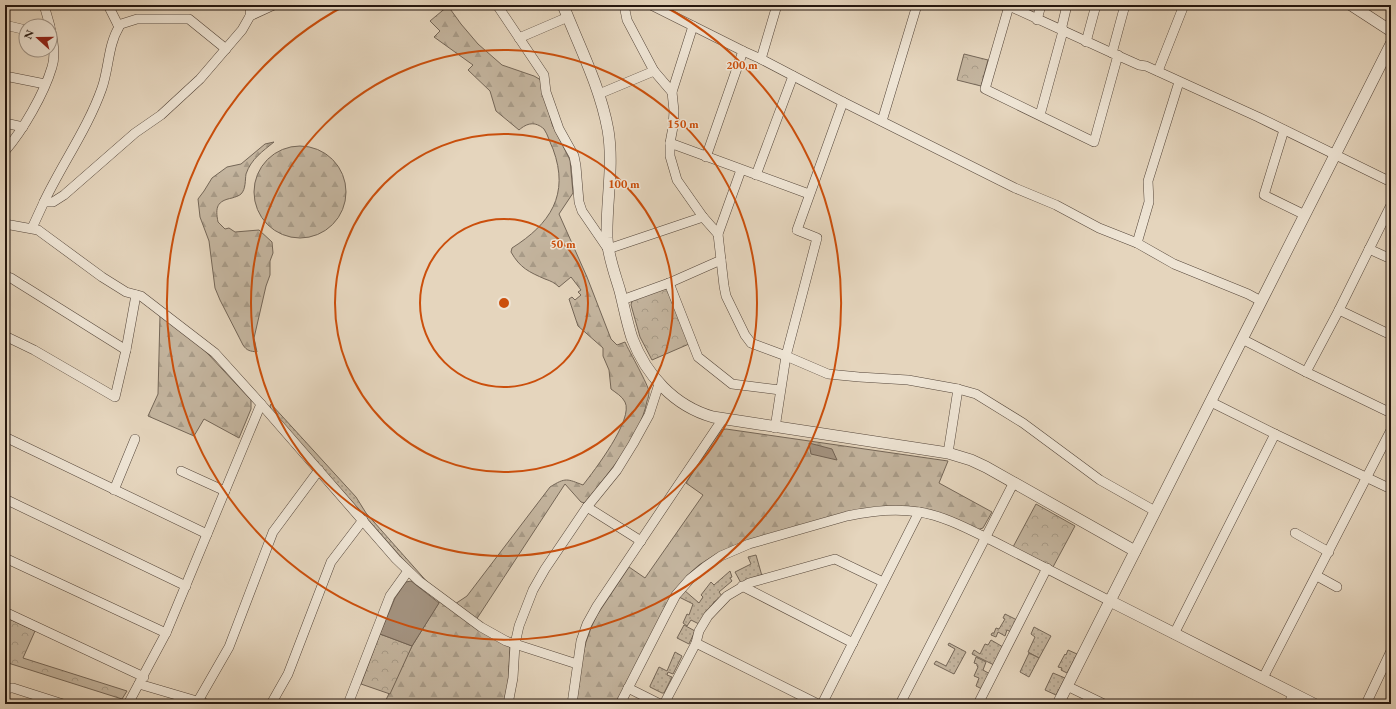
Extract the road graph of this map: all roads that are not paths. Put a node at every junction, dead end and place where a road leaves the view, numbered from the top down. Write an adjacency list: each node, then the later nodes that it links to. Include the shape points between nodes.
1 (44, 5): 20 (street)
2 (108, 5): 23 (street)
3 (251, 5): 18 (street)
4 (274, 5): 18 (street)
5 (497, 5): 28 (street)
6 (563, 5): 19 (street)
7 (624, 5): 36 (street, via 627,20)
8 (651, 5): 24 (street)
9 (777, 5): 35 (street)
10 (917, 5): 46 (street)
11 (1041, 5): 21 (street)
12 (1067, 5): 26 (street)
13 (1096, 5): 29 (street)
14 (1125, 5): 33 (street)
15 (1184, 5): 37 (street)
16 (1351, 5): 27 (street)
17 (1008, 6): 21 (street); 45 (street, via 985,89)
18 (250, 16): 31 (street)
19 (568, 17): 28 (street); 43 (street)
20 (47, 18)
21 (1037, 20): 26 (street)
22 (5, 25): 25 (street)
23 (118, 25): 31 (street, via 137,19 189,19); 58 (street, via 102,87 91,114)
24 (692, 26): 32 (street); 42 (street)
25 (18, 28)
26 (1063, 31): 29 (street); 45 (street)
27 (1391, 31)
28 (519, 38): 67 (street, via 544,76 546,92 559,129 574,156 578,202)
29 (1086, 42): 33 (street)
30 (1391, 44): 52 (street)
31 (226, 49): 58 (street, via 200,79 161,115 135,133 64,195 53,202)
32 (743, 51): 35 (street); 53 (street)
33 (1115, 54): 37 (street); 45 (street, via 1094,142)
34 (54, 58): 41 (street)
35 (761, 59): 39 (street)
36 (654, 71): 42 (street); 43 (street)
37 (1158, 71): 40 (street)
38 (5, 76): 41 (street)
39 (793, 76): 44 (street); 55 (street)
40 (1180, 82): 49 (street); 65 (street, via 1148,181 1150,202)
41 (45, 84): 48 (street, via 34,110)
42 (672, 92): 50 (street, via 674,111)
43 (599, 94): 67 (street, via 608,129 610,150)
44 (843, 102): 46 (street); 57 (street)
45 (1040, 115)
46 (882, 121): 65 (street, via 1015,188)
47 (5, 123): 48 (street)
48 (23, 127): 51 (street)
49 (1284, 130): 52 (street); 60 (street, via 1264,195)
50 (670, 143): 53 (street); 61 (street, via 670,156 677,180)
51 (5, 151)
52 (1334, 154): 56 (street); 60 (street)
53 (706, 157): 54 (street)
54 (741, 170): 55 (street); 64 (street)
55 (756, 175): 57 (street)
56 (1391, 182)
57 (809, 194): 80 (street, via 797,230 816,238)
58 (44, 202): 63 (street)
59 (1391, 205): 66 (street)
60 (1304, 215): 74 (street)
61 (703, 218): 64 (street); 67 (street)
62 (5, 224): 63 (street)
63 (32, 228): 72 (street, via 102,277)
64 (718, 234): 69 (street)
65 (1137, 243): 74 (street, via 1174,264)
66 (1369, 248): 68 (street); 75 (street)
67 (608, 249): 73 (street)
68 (1391, 259)
69 (721, 260): 71 (street); 80 (street, via 726,296 745,335 751,343)
70 (5, 276): 79 (street)
71 (669, 283): 73 (street); 84 (street, via 698,357 732,384)
72 (136, 296): 79 (street); 86 (street, via 141,296 215,353)
73 (622, 300): 82 (street, via 638,352)
74 (1261, 301): 78 (street)
75 (1339, 310): 76 (street); 81 (street)
76 (1391, 335)
77 (5, 336): 79 (street, via 115,397)
78 (1242, 339): 81 (street); 85 (street)
79 (126, 350)
80 (786, 356): 83 (street, via 828,374 908,380); 84 (street)
81 (1306, 372): 87 (street)
82 (659, 384): 88 (street, via 682,404); 103 (street, via 649,415 633,444)
83 (958, 388): 94 (street); 104 (street, via 976,394 1024,423 1100,480)
84 (780, 390): 89 (street)
85 (1211, 402): 91 (street); 104 (street)
86 (261, 404): 95 (street); 101 (street)
87 (1391, 413)
88 (722, 420): 89 (street); 110 (street)
89 (775, 428): 94 (street)
90 (1391, 430): 97 (street)
91 (1275, 434): 97 (street); 124 (street)
92 (5, 437): 100 (street)
93 (135, 439): 100 (street)
94 (948, 453): 98 (street, via 971,460)
95 (319, 470): 106 (street); 136 (street, via 273,532 229,647)
96 (181, 471): 101 (street)
97 (1367, 478): 99 (street); 112 (street)
98 (1014, 482): 109 (street); 111 (street)
99 (1391, 489)
100 (114, 490): 108 (street)
101 (225, 491): 108 (street)
102 (5, 501): 118 (street)
103 (587, 506): 110 (street); 127 (street, via 533,590)
104 (1155, 511): 111 (street)
105 (919, 512): 109 (street, via 941,518); 117 (street); 133 (street, via 883,511 847,516 748,544 720,556 690,579 676,595)
106 (363, 520): 115 (street); 140 (street, via 331,562 288,674)
107 (1294, 533): 112 (street)
108 (207, 534): 118 (street)
109 (985, 538): 114 (street); 149 (street)
110 (641, 541): 129 (street, via 590,618 581,642)
111 (1135, 551): 121 (street)
112 (1329, 552): 116 (street)
113 (5, 558): 123 (street)
114 (1047, 568): 121 (street); 150 (street)
115 (408, 571): 127 (street, via 470,620); 141 (street, via 390,596)
116 (1317, 576): 120 (street); 130 (street)
117 (883, 582): 119 (street, via 835,558); 126 (street)
118 (186, 586): 123 (street)
119 (742, 586): 125 (street, via 727,596 708,616 698,631); 126 (street)
120 (1337, 587)
121 (1110, 601): 124 (street); 132 (street)
122 (5, 612): 131 (street)
123 (166, 633): 131 (street)
124 (1174, 634): 130 (street)
125 (696, 642): 146 (street); 147 (street)
126 (853, 643): 148 (street)
127 (515, 644): 129 (street); 142 (street)
128 (1391, 653): 155 (street)
129 (577, 664): 143 (street)
130 (1263, 678): 135 (street)
131 (142, 681): 136 (street); 138 (street)
132 (1067, 686): 151 (street); 152 (street)
133 (628, 688): 144 (street); 145 (street)
134 (5, 689): 137 (street, via 14,688)
135 (1293, 693): 153 (street); 154 (street)
136 (198, 701): 139 (street)
137 (63, 704)
138 (128, 704)
139 (207, 704)
140 (271, 704)
141 (348, 704)
142 (508, 704)
143 (572, 704)
144 (620, 704)
145 (660, 704)
146 (664, 704)
147 (818, 704)
148 (822, 704)
149 (900, 704)
150 (978, 704)
151 (1058, 704)
152 (1104, 704)
153 (1289, 704)
154 (1314, 704)
155 (1366, 704)

